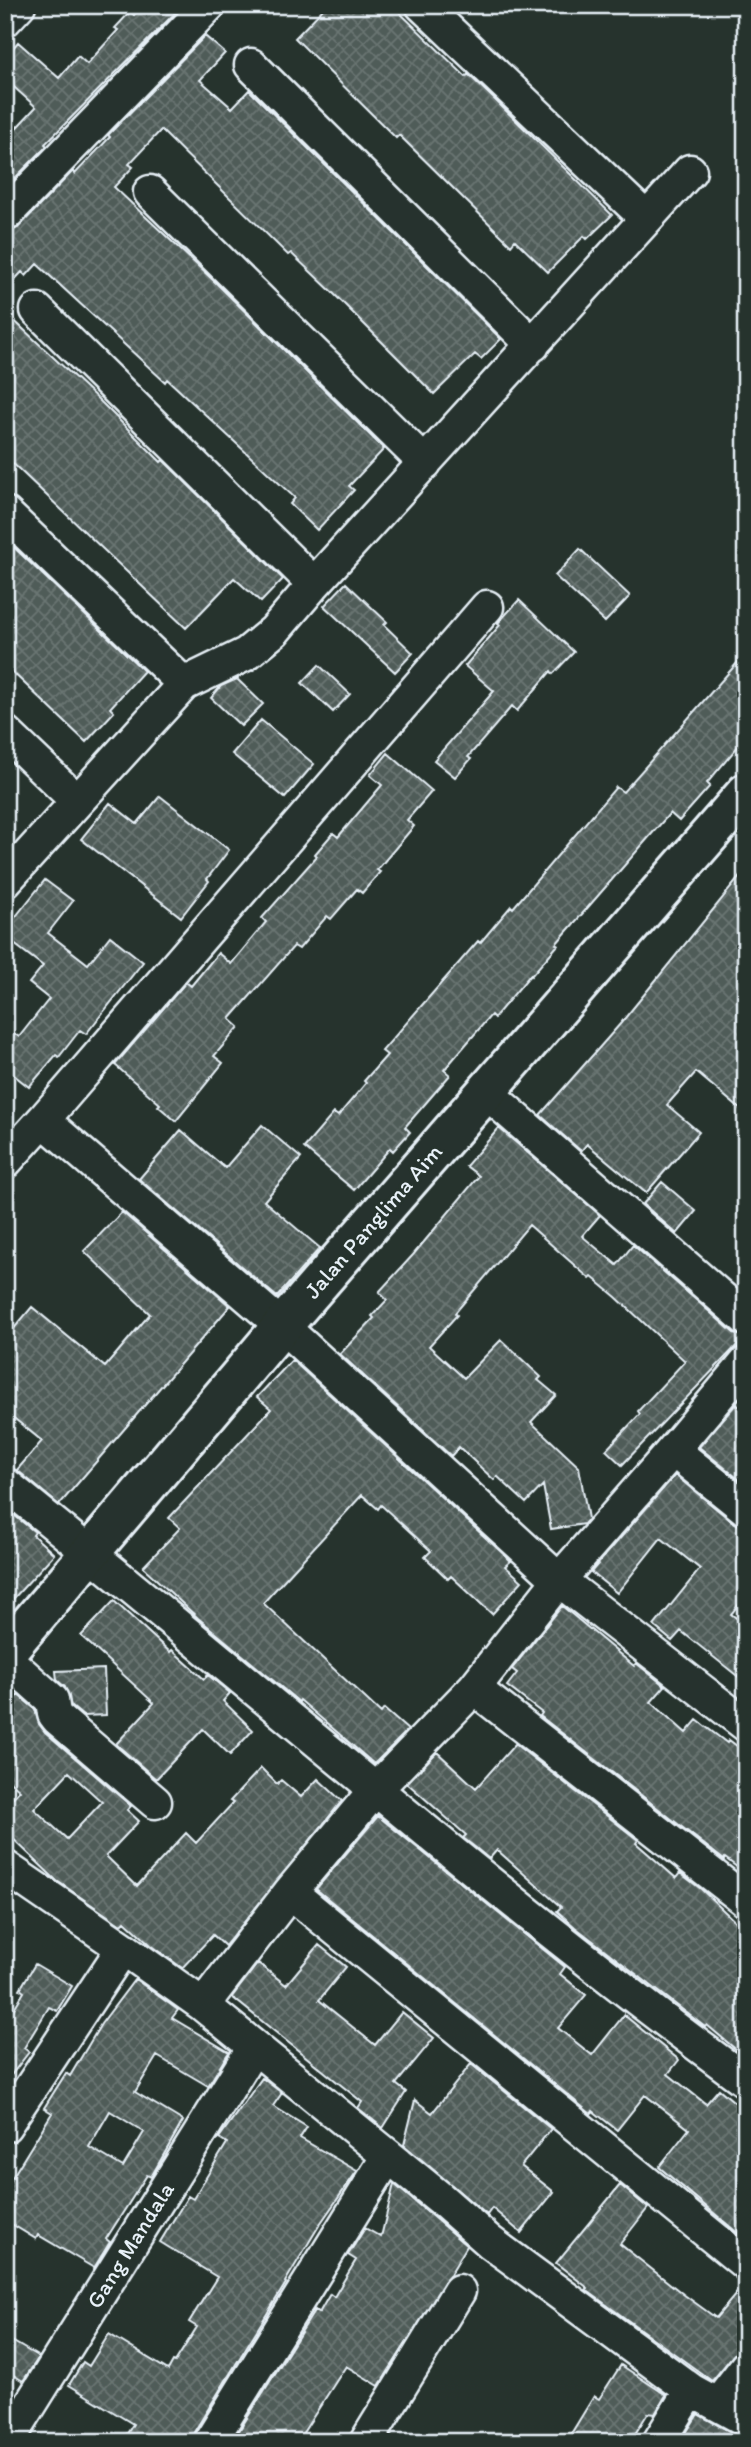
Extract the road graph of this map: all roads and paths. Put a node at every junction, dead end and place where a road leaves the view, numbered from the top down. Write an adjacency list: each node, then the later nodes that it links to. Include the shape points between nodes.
1 (19, 5): 4 (street)
2 (209, 5): 8 (street)
3 (422, 5): 9 (street)
4 (5, 20)
5 (251, 65): 11 (street)
6 (690, 171): 9 (street)
7 (150, 192): 12 (street)
8 (5, 215)
9 (646, 218): 11 (street)
10 (37, 310): 14 (street)
11 (533, 345): 12 (street)
12 (425, 463): 14 (street)
13 (5, 513): 16 (street)
14 (314, 583): 16 (street, via 274,631 246,654)
15 (487, 607): 22 (street)
16 (184, 684): 19 (street)
17 (5, 732): 19 (street)
18 (746, 793): 21 (street, Jalan Panglima Aim)
19 (77, 801): 20 (street)
20 (5, 881)
21 (486, 1092): 24 (street); 25 (street, Jalan Panglima Aim)
22 (43, 1120): 23 (street); 25 (street)
23 (5, 1162)
24 (746, 1319)
25 (282, 1326): 30 (street, Jalan Panglima Aim); 31 (street)
26 (746, 1363): 27 (street)
27 (673, 1450): 29 (street); 31 (street)
28 (5, 1484): 30 (street)
29 (746, 1509)
30 (89, 1552): 32 (street, Jalan Panglima Aim); 35 (street)
31 (559, 1580): 33 (street); 34 (street)
32 (5, 1656): 36 (street, via 52,1700 57,1718)
33 (474, 1688): 35 (street); 39 (street)
34 (746, 1725)
35 (375, 1790): 38 (street); 43 (street, via 635,1999)
36 (155, 1802)
37 (5, 1867): 40 (street)
38 (290, 1892): 41 (street); 46 (street)
39 (746, 1902)
40 (123, 1948): 41 (street); 44 (street)
41 (203, 2006): 42 (street)
42 (254, 2048): 45 (street); 51 (street, Gang Mandala)
43 (746, 2081)
44 (5, 2126)
45 (388, 2157): 49 (street, via 489,2242); 52 (street)
46 (746, 2264)
47 (459, 2291): 53 (street)
48 (746, 2367): 49 (street)
49 (705, 2397): 50 (street); 54 (street)
50 (746, 2420)
51 (7, 2442)
52 (210, 2442)
53 (366, 2442)
54 (659, 2442)

